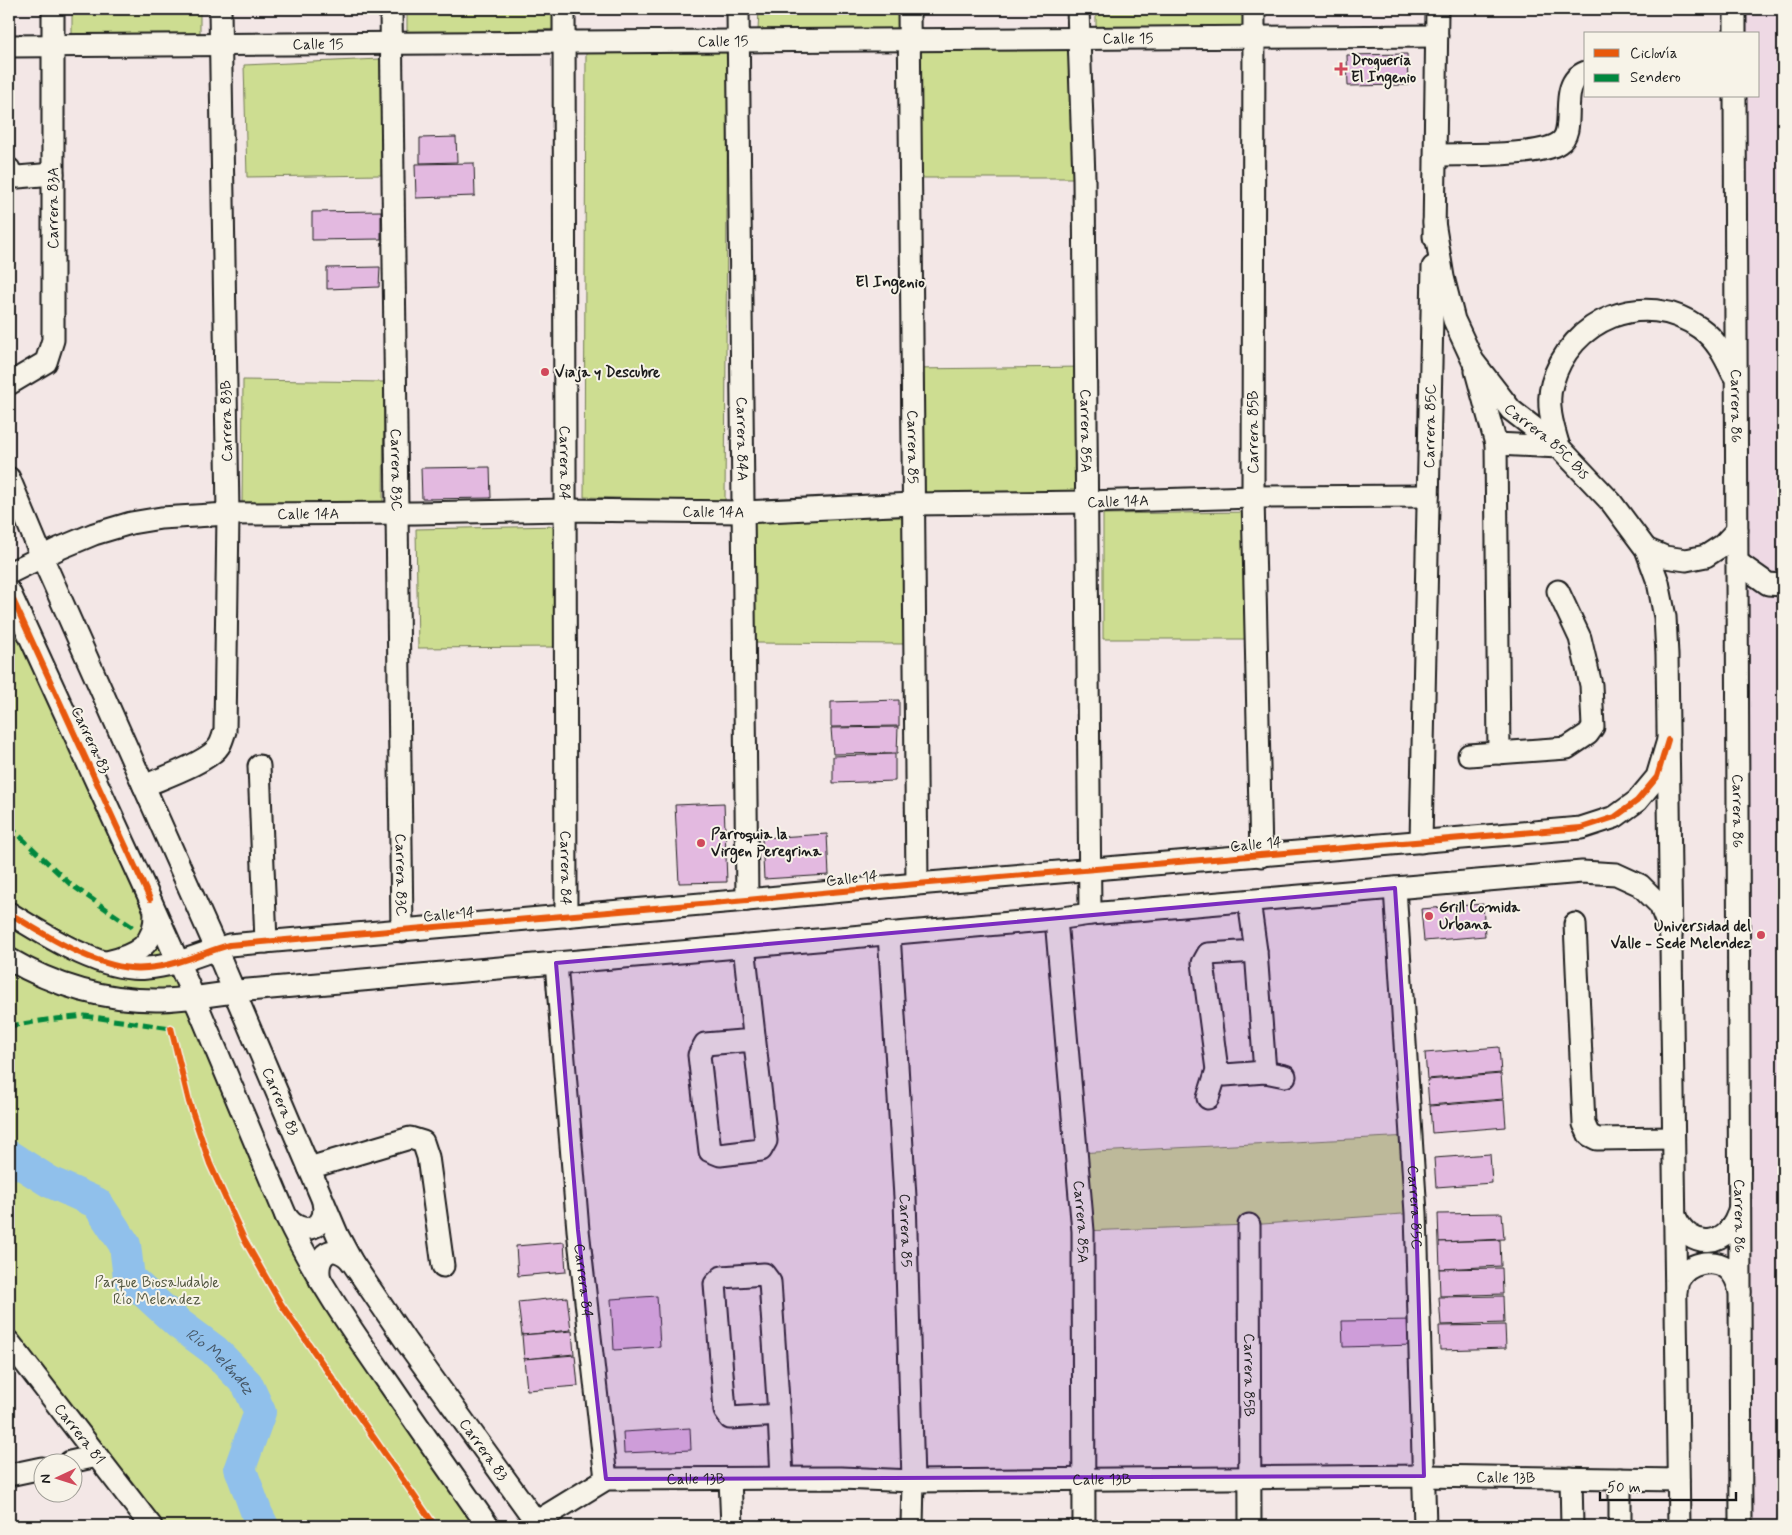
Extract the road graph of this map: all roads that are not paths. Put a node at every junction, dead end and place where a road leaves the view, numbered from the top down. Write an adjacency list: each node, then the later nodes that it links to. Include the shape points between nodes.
1 (53, 9): 20 (street, Carrera 83A)
2 (220, 9): 19 (street, Carrera 83B)
3 (391, 9): 18 (street, Carrera 83C)
4 (564, 9): 17 (street, Carrera 84)
5 (738, 9): 16 (street, Carrera 84A)
6 (909, 9): 15 (street, Carrera 85)
7 (1078, 9): 14 (street, Carrera 85A)
8 (1254, 9): 13 (street, Carrera 85B)
9 (1437, 9): 12 (street, Carrera 85C)
10 (1735, 9): 11 (street)
11 (1735, 32)
12 (1437, 36): 13 (street, Calle 15); 24 (street, Carrera 85C)
13 (1254, 37): 14 (street, Calle 15); 35 (street, Carrera 85B)
14 (1078, 39): 15 (street, Calle 15); 36 (street, Carrera 85A, via 1084,178)
15 (909, 40): 16 (street, Calle 15); 37 (street, Carrera 85)
16 (738, 41): 17 (street, Calle 15); 39 (street, Carrera 84A)
17 (564, 42): 18 (street, Calle 15); 38 (street, Carrera 84)
18 (391, 43): 19 (street, Calle 15); 40 (street, Carrera 83C)
19 (220, 44): 20 (street, Calle 15); 41 (street, Carrera 83B)
20 (53, 45): 21 (street, Calle 15); 26 (street, Carrera 83A)
21 (9, 46)
22 (1584, 73): 24 (street, via 1578,75 1570,88 1566,133 1561,142 1551,148)
23 (1735, 98): 29 (street, Carrera 86)
24 (1436, 154): 27 (street, Carrera 85C)
25 (9, 169): 26 (street, via 18,177)
26 (53, 174): 30 (street, Carrera 83A, via 53,340 46,362)
27 (1434, 222): 28 (street, Carrera 85C Bis, via 1454,320); 34 (street, Carrera 85C)
28 (1473, 361): 31 (street); 32 (street, Carrera 85C Bis, via 1511,410)
29 (1736, 380): 32 (street, via 1722,351 1694,324 1672,314 1641,310 1610,316 1583,332 1563,356 1551,385 1550,417); 42 (street, Carrera 86)
30 (9, 384)
31 (1496, 444): 32 (street); 52 (street)
32 (1559, 447): 43 (street, Carrera 85C Bis, via 1611,502)
33 (9, 478): 44 (street, Carrera 83)
34 (1428, 496): 35 (street, Calle 14A); 56 (street, Carrera 85C)
35 (1253, 497): 36 (street, Calle 14A); 57 (street, Carrera 85B)
36 (1087, 502): 37 (street, Calle 14A); 58 (street, Carrera 85A)
37 (913, 504): 39 (street, Calle 14A); 59 (street, Carrera 85)
38 (565, 510): 39 (street, Calle 14A); 40 (street, Calle 14A); 66 (street, Carrera 84)
39 (743, 512): 61 (street, Carrera 84A)
40 (396, 513): 41 (street, Calle 14A); 69 (street, Carrera 83C)
41 (228, 514): 44 (street, Calle 14A, via 131,523 94,534); 55 (street, Carrera 83B, via 225,731 219,747 205,758)
42 (1737, 530): 43 (street, via 1724,546 1706,556 1686,560 1665,558); 45 (street, Carrera 86)
43 (1646, 549): 51 (street, Carrera 85C Bis, via 1665,617)
44 (42, 557): 46 (street, Calle 14A); 55 (street, Carrera 83)
45 (1737, 562): 47 (street); 50 (street, Carrera 86)
46 (9, 573)
47 (1776, 584): 50 (street)
48 (9, 591): 63 (street, Carrera 83)
49 (1558, 591): 52 (street, via 1580,638 1591,685 1593,727 1567,748)
50 (1737, 606): 88 (street, Carrera 86)
51 (1668, 740): 56 (street, Calle 14, via 1657,777 1637,802 1615,817 1580,828); 71 (street)
52 (1499, 754): 53 (street)
53 (1468, 755)
54 (259, 766): 72 (street)
55 (144, 786): 74 (street, Carrera 83)
56 (1421, 842): 57 (street, Calle 14)
57 (1261, 856): 58 (street, Calle 14)
58 (1090, 869): 59 (street, Calle 14); 65 (street, Carrera 85A)
59 (917, 884): 61 (street, Calle 14)
60 (1395, 888): 62 (street); 71 (street, via 1582,872 1616,874 1640,885 1660,905); 103 (street, Carrera 85C, via 1416,1214)
61 (747, 900): 66 (street, Calle 14)
62 (1249, 901): 65 (street); 75 (street)
63 (155, 912): 77 (street, via 154,927 143,946 130,956); 78 (street, Carrera 83)
64 (9, 914): 77 (street, Calle 14, via 73,950)
65 (1090, 914): 67 (street)
66 (566, 916): 69 (street, Calle 14)
67 (1056, 918): 70 (street); 105 (street, Carrera 85A, via 1083,1231)
68 (1575, 924): 85 (street, via 1584,1124 1589,1135 1597,1138)
69 (402, 931): 72 (street, Calle 14)
70 (889, 933): 73 (street); 112 (street, Carrera 85, via 905,1197)
71 (1671, 934): 85 (street)
72 (266, 942): 74 (street, Calle 14)
73 (744, 946): 79 (street); 82 (street)
74 (216, 949): 78 (street, Calle 14); 80 (street, Carrera 83)
75 (1256, 951): 83 (street, via 1208,954 1203,963); 83 (street, via 1275,1074 1225,1075)
76 (9, 959): 81 (street, via 35,974 92,993 150,1000)
77 (107, 962): 78 (street, Calle 14, via 146,968)
78 (176, 962): 81 (street, Carrera 83)
79 (556, 963): 80 (street); 107 (street, Carrera 84, via 578,1230)
80 (233, 992): 81 (street); 86 (street, Carrera 83)
81 (193, 997): 89 (street, Carrera 83)
82 (754, 1040): 82 (street, via 706,1044 699,1054 710,1151 720,1155 761,1150 766,1141)
83 (1217, 1070): 84 (street)
84 (1208, 1098)
85 (1674, 1138): 90 (street)
86 (309, 1168): 87 (street, Carrera 83); 93 (street, via 410,1138 423,1142 428,1157)
87 (324, 1202): 89 (street, via 323,1217 314,1227 295,1226); 92 (street, Carrera 83)
88 (1740, 1208): 90 (street, via 1731,1230 1710,1240 1688,1235 1679,1227); 95 (street, Carrera 86)
89 (286, 1216): 94 (street, Carrera 83)
90 (1675, 1216): 96 (street)
91 (1249, 1225): 109 (street, Carrera 85B)
92 (352, 1262): 94 (street, via 343,1253 326,1254 318,1263); 113 (street, Carrera 83)
93 (443, 1266)
94 (320, 1280): 115 (street, Carrera 83)
95 (1740, 1292): 96 (street, via 1736,1279 1727,1268 1701,1263 1688,1269 1679,1279); 124 (street, Carrera 86)
96 (1676, 1293): 111 (street)
97 (9, 1342): 99 (street, Carrera 81)
98 (779, 1415): 98 (street, via 770,1282 764,1274 722,1277 715,1284 725,1411 730,1418); 104 (street)
99 (97, 1456): 100 (street); 114 (street, Carrera 81)
100 (82, 1459)
101 (32, 1470): 102 (street)
102 (9, 1475)
103 (1424, 1476): 106 (street, Calle 13B); 109 (street, Calle 13B); 120 (street, Carrera 85C)
104 (782, 1478): 108 (street, Calle 13B); 112 (street, Calle 13B)
105 (1084, 1478): 109 (street, Calle 13B); 112 (street, Calle 13B); 118 (street, Carrera 85A)
106 (1571, 1478): 110 (street, Calle 13B); 121 (street)
107 (606, 1479): 108 (street, Calle 13B); 113 (street)
108 (730, 1479): 116 (street)
109 (1249, 1479): 119 (street, Carrera 85B)
110 (1620, 1479): 111 (street, Calle 13B); 122 (street)
111 (1678, 1480): 123 (street)
112 (914, 1481): 117 (street, Carrera 85)
113 (537, 1524)
114 (151, 1526)
115 (488, 1526)
116 (732, 1526)
117 (912, 1526)
118 (1084, 1526)
119 (1250, 1526)
120 (1425, 1526)
121 (1572, 1526)
122 (1620, 1526)
123 (1679, 1526)
124 (1741, 1526)

